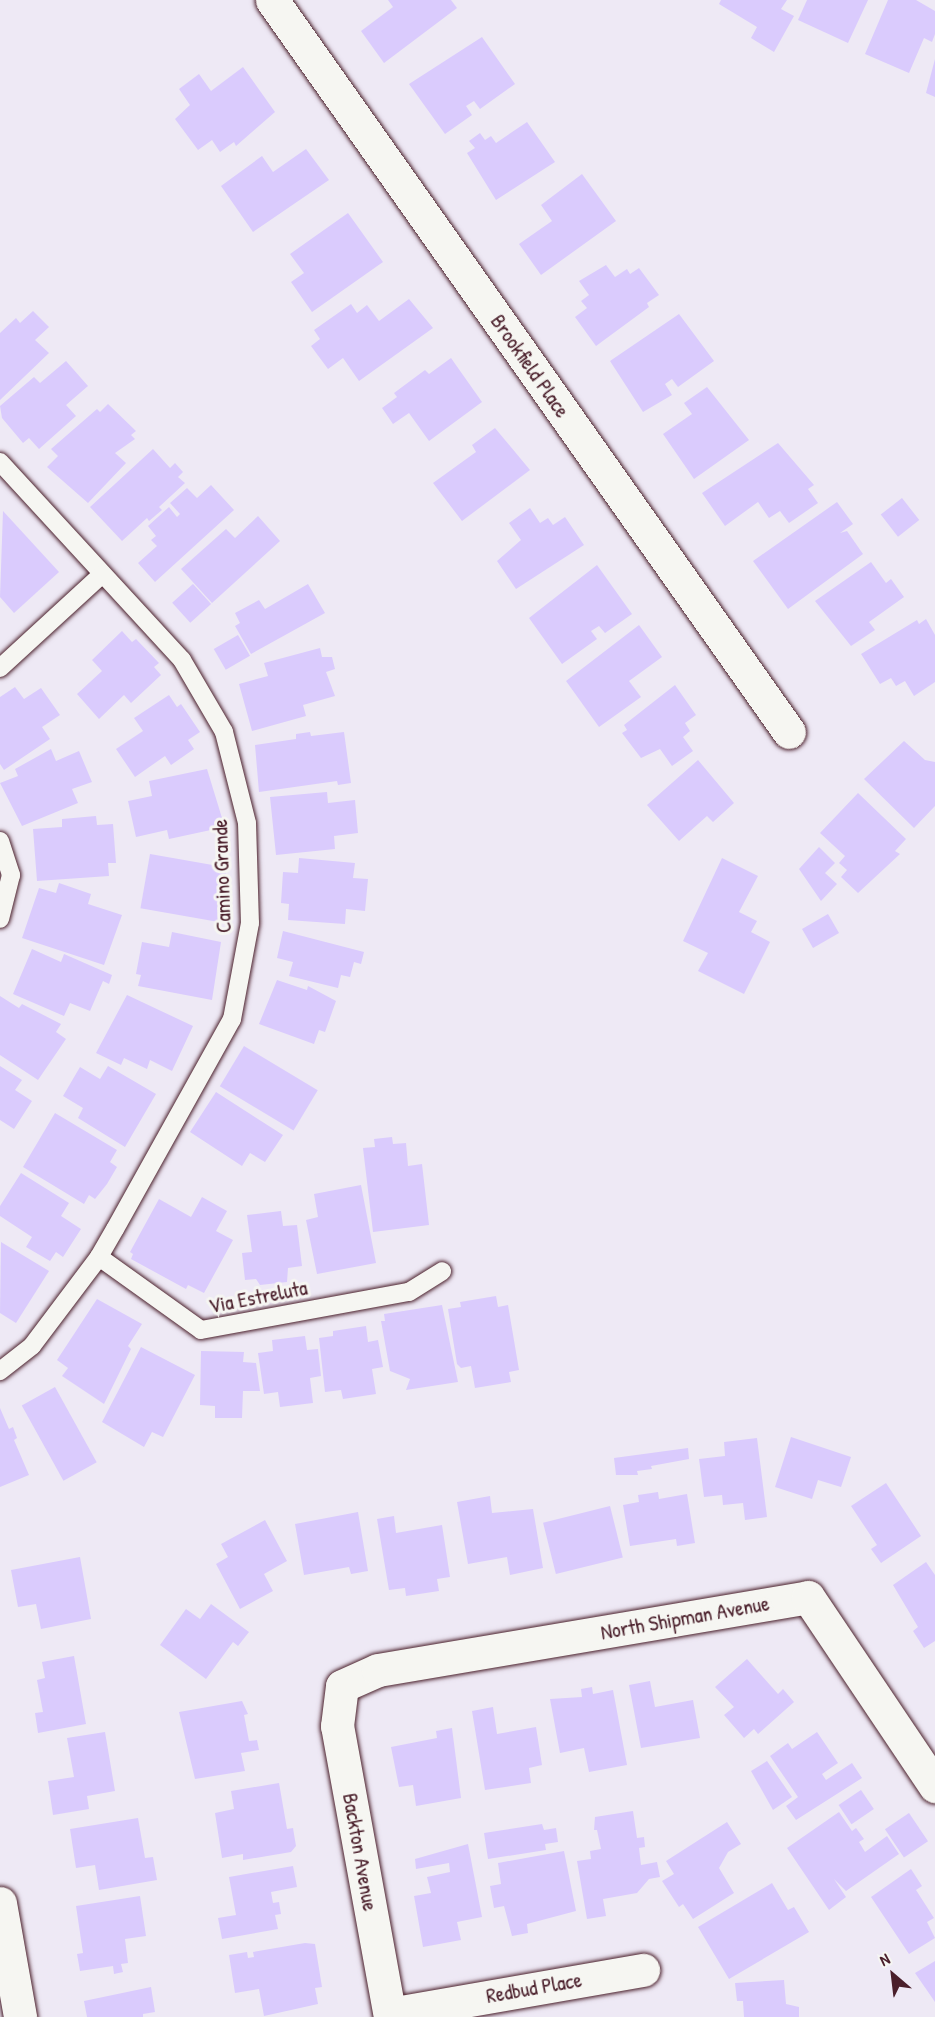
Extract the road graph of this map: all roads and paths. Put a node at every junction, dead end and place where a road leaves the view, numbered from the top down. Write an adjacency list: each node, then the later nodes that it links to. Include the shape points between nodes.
1 (272, 0): 5 (street, Brookfield Place)
2 (0, 462): 3 (lane, Camino Grande)
3 (101, 574): 4 (lane); 8 (lane, Camino Grande, via 182,660 224,732 247,823 250,923 232,1019)
4 (0, 668)
5 (789, 732)
6 (0, 841): 7 (lane, via 10,875)
7 (0, 919)
8 (99, 1257): 9 (lane, Via Estreluta, via 201,1330 409,1292); 10 (lane, Camino Grande, via 32,1346)
9 (442, 1272)
10 (0, 1371)
11 (342, 1686): 12 (street, North Shipman Avenue, via 378,1670 808,1597); 15 (street, Backton Avenue, via 338,1726)
12 (935, 1786)
13 (0, 1903): 16 (street)
14 (643, 1970): 15 (street, Redbud Place)
15 (390, 2015)
16 (20, 2017)

